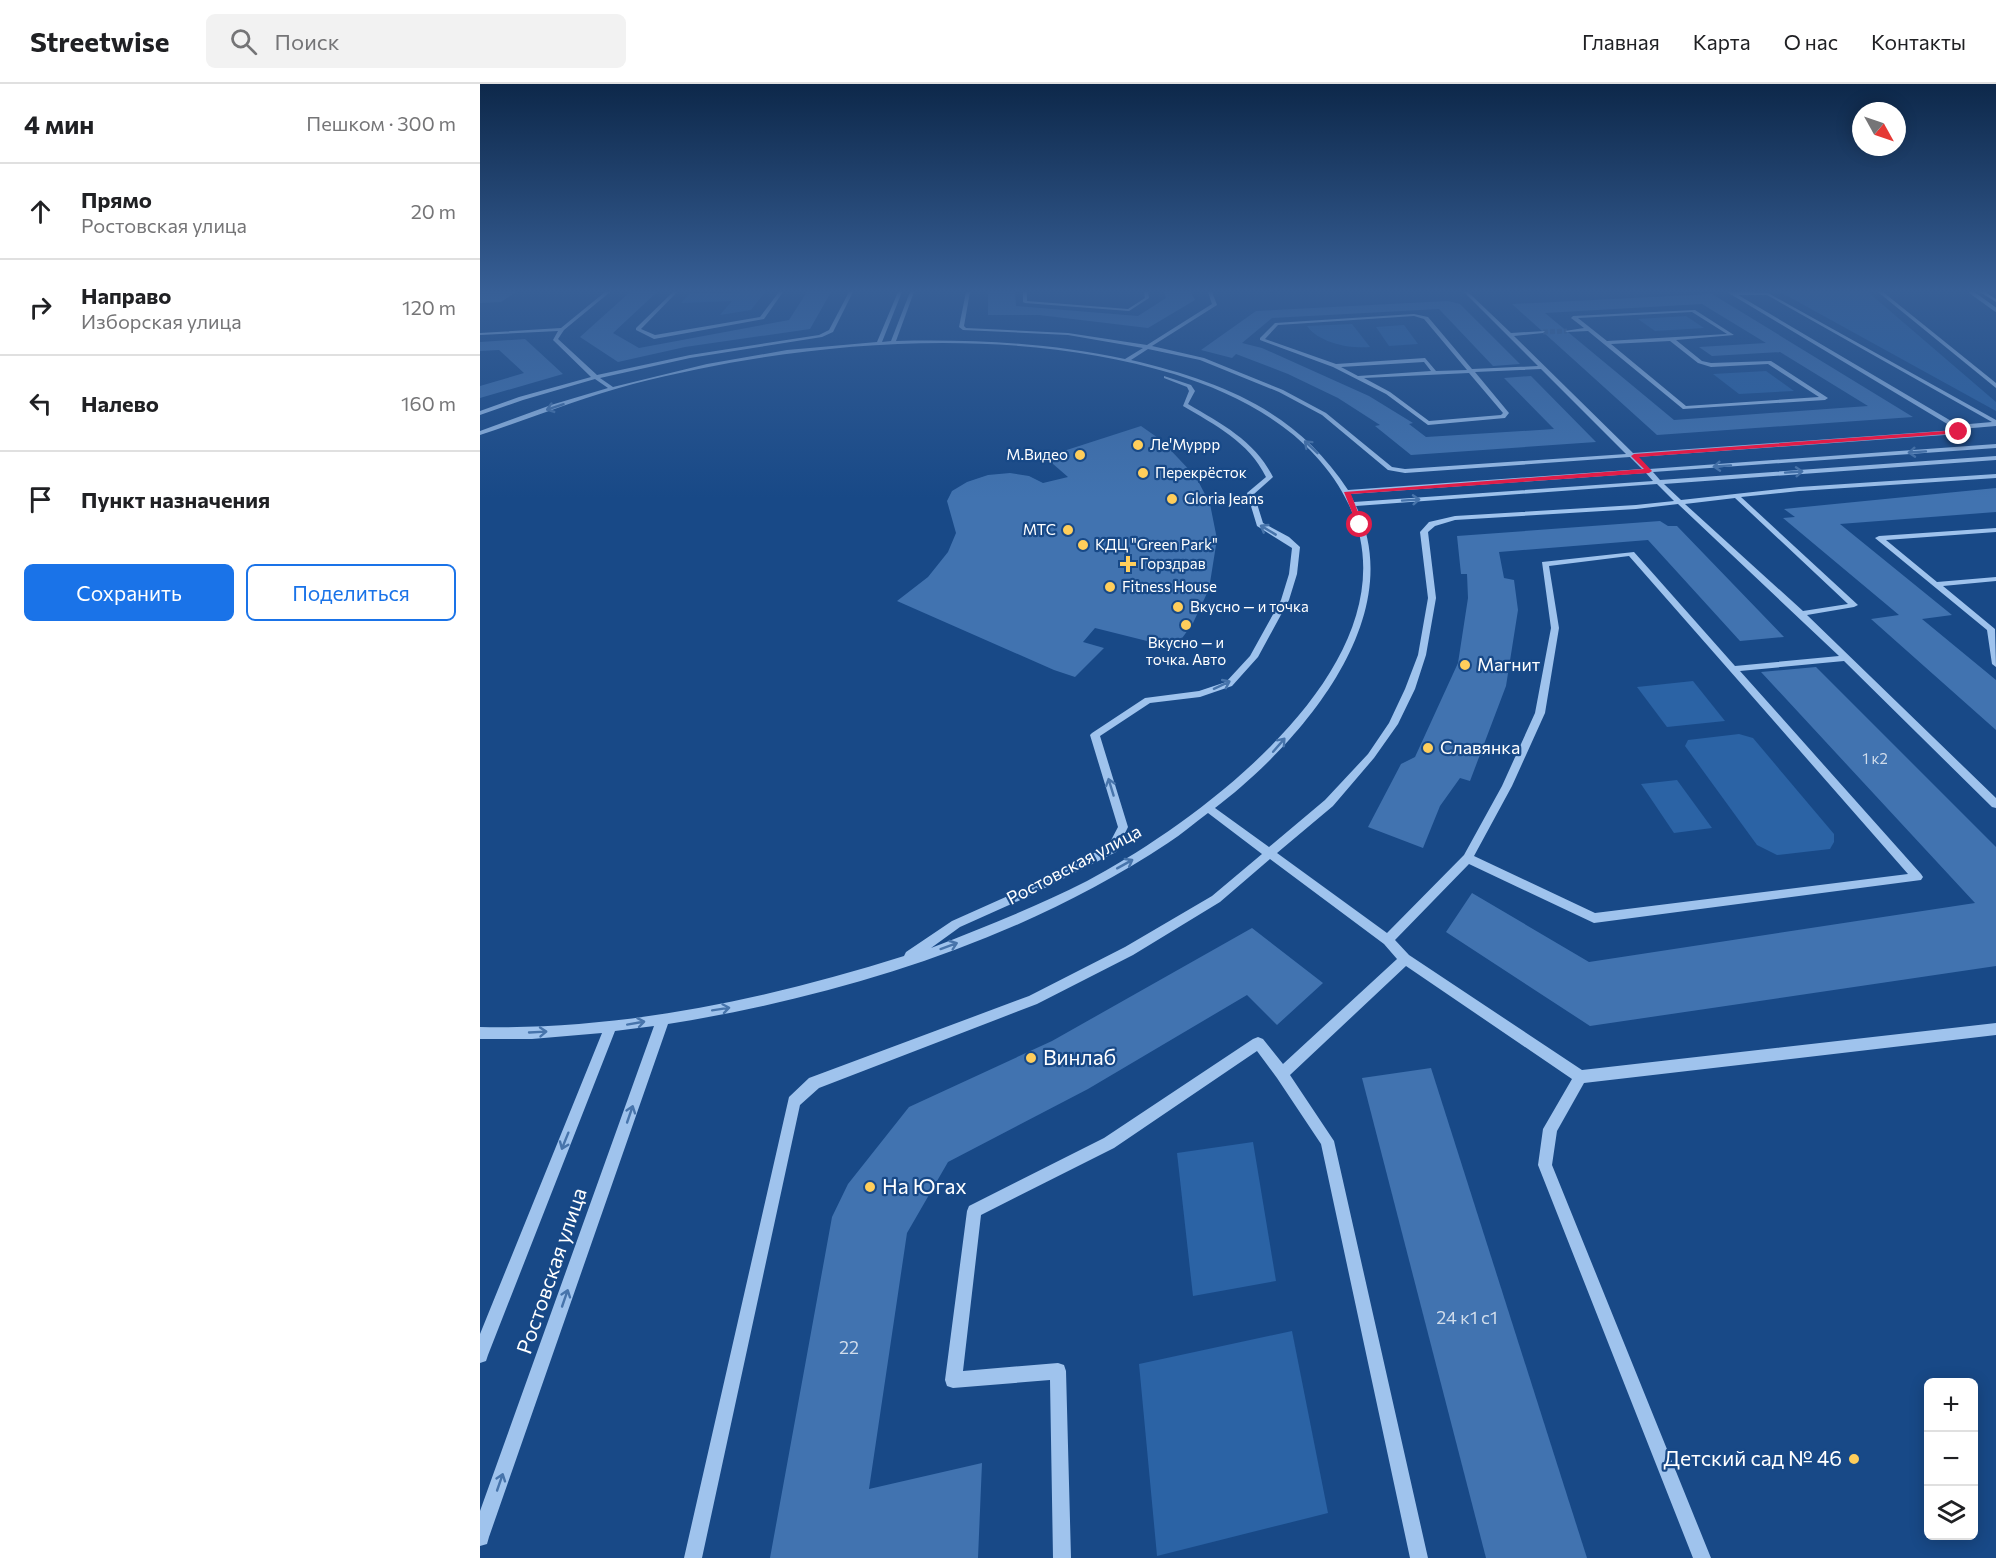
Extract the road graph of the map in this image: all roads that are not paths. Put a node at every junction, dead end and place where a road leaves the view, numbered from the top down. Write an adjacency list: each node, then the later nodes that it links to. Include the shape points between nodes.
1 (578, 361): 21 (street)
2 (667, 361): 21 (street)
3 (742, 361): 24 (street, Ростовская улица)
4 (1130, 361): 16 (street, Ростовская улица)
5 (1206, 361): 30 (street, via 1281,391 1324,414 1390,469)
6 (1321, 361): 17 (street)
7 (1413, 361): 17 (street)
8 (1426, 361): 20 (street)
9 (1462, 361): 19 (street)
10 (1536, 361): 18 (street)
11 (1627, 361): 12 (street, via 1685,408 1825,398 1769,362 1711,365)
12 (1698, 361)
13 (1846, 361): 27 (street)
14 (1886, 361): 26 (street)
15 (1965, 361): 23 (street)
16 (1148, 365): 35 (street, Ростовская улица, one-way to 16, via 1318,453 1280,421 1209,385); 52 (street, one-way to 16, via 956,924 1112,849 1123,827 1095,735 1148,700 1200,694 1228,684 1254,657 1285,600 1296,547 1260,524 1250,494 1270,477 1267,468 1224,429 1185,405 1192,391 1189,386 1154,373)
17 (1335, 366): 22 (street)
18 (1542, 367): 19 (street); 30 (street)
19 (1470, 370): 20 (street); 22 (street, via 1506,413 1503,417 1428,423 1388,393)
20 (1435, 373): 22 (street)
21 (594, 376): 24 (street); 25 (street)
22 (1357, 378)
23 (1996, 386)
24 (613, 389): 28 (street, Ростовская улица, one-way to 28)
25 (480, 413)
26 (1996, 423): 27 (street)
27 (1958, 427): 30 (street, via 1959,432)
28 (480, 433)
29 (1996, 446): 32 (street, one-way to 32)
30 (1634, 456): 32 (street)
31 (1996, 458): 34 (street, one-way to 31)
32 (1649, 471): 34 (street); 35 (street)
33 (1995, 477): 36 (street, via 1799,489)
34 (1661, 482): 37 (street); 38 (street, one-way to 34)
35 (1347, 492): 38 (street, Ростовская улица)
36 (1737, 497): 37 (street); 42 (street, via 1854,605)
37 (1678, 501): 42 (street); 48 (street, via 1432,524 1424,532 1432,598 1429,627 1410,689 1393,724 1371,756 1329,803)
38 (1353, 504): 47 (street, Ростовская улица, one-way to 38, via 1268,757 1313,707 1342,659 1360,615 1366,574 1363,537)
39 (1996, 530): 41 (street, via 1879,538)
40 (1996, 579): 41 (street)
41 (1936, 584): 44 (street, via 1991,629)
42 (1802, 614): 43 (street)
43 (1847, 658): 45 (street); 46 (street)
44 (1996, 664)
45 (1733, 669): 49 (street, via 1631,554 1545,564 1555,628 1540,713 1508,786); 49 (street, via 1917,877 1594,918)
46 (1996, 804)
47 (1209, 809): 48 (street); 52 (street, Ростовская улица, one-way to 47, via 1036,911 1131,861)
48 (1271, 854): 50 (street); 61 (street, via 1216,899 1129,951 1033,1000 814,1083 794,1102)
49 (1468, 858): 50 (street)
50 (1388, 940): 51 (street)
51 (1405, 959): 57 (street); 58 (street)
52 (897, 965): 53 (street, Ростовская улица, one-way to 52, via 821,988)
53 (663, 1019): 54 (street, Ростовская улица, one-way to 53); 60 (street, Ростовская улица, one-way to 53)
54 (610, 1028): 56 (street, Ростовская улица, one-way to 54); 59 (street, Ростовская улица, one-way to 59)
55 (1996, 1029): 58 (street)
56 (480, 1033)
57 (1282, 1074): 62 (street, via 1258,1043 1109,1143 974,1211 953,1380 1058,1371); 63 (street, via 1327,1141)
58 (1580, 1077): 64 (street, via 1550,1129 1545,1165)
59 (480, 1355)
60 (480, 1537)
61 (693, 1558)
62 (1062, 1558)
63 (1419, 1558)
64 (1702, 1558)

